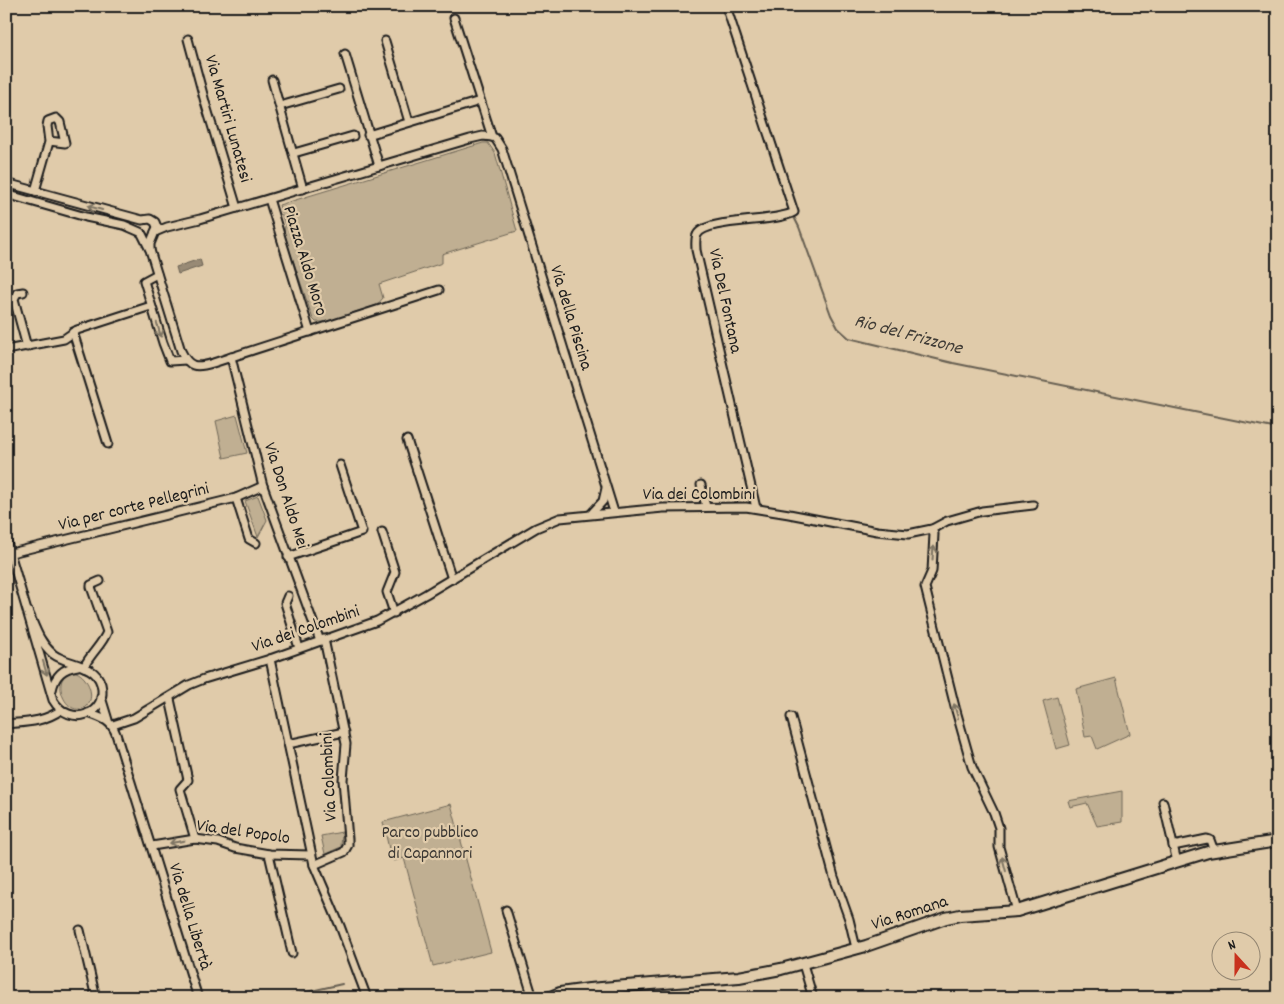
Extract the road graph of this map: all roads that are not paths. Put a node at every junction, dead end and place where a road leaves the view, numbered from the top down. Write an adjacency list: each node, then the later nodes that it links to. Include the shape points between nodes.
1 (726, 6): 48 (street, Via Del Fontana, via 791,213 710,227 696,236 696,250)
2 (454, 18): 8 (street)
3 (188, 39): 22 (street, Via Martiri Lunatesi)
4 (385, 41): 10 (street)
5 (345, 54): 11 (street)
6 (272, 80): 9 (street)
7 (339, 89): 9 (street)
8 (480, 101): 10 (street); 13 (street)
9 (280, 106): 15 (street)
10 (409, 122): 11 (street)
11 (368, 135): 16 (street)
12 (353, 136): 15 (street)
13 (492, 137): 16 (street, Via Martiri Lunatesi, via 483,136); 42 (street, Via della Piscina, via 502,149)
14 (49, 140): 19 (street)
15 (294, 154): 18 (street)
16 (379, 166): 18 (street, Via Martiri Lunatesi)
17 (6, 183): 19 (street, Via Martiri Lunatesi)
18 (303, 189): 21 (street, Via Martiri Lunatesi)
19 (35, 191): 23 (street, Via Martiri Lunatesi, one-way to 19)
20 (6, 194): 26 (street, Via Martiri Lunatesi, via 124,225)
21 (269, 199): 22 (street, Via Martiri Lunatesi); 34 (street, Piazza Aldo Moro)
22 (237, 208): 25 (street, Via Martiri Lunatesi)
23 (142, 220): 24 (street, Via Martiri Lunatesi, via 147,218); 26 (street, via 139,226)
24 (155, 222): 25 (street, Via Martiri Lunatesi); 27 (street)
25 (174, 225): 27 (street, Via Martiri Lunatesi)
26 (141, 233): 27 (street, Via Martiri Lunatesi, via 148,236); 28 (street)
27 (154, 233): 28 (street)
28 (150, 250): 29 (street)
29 (157, 274): 32 (street, Piazza Aldo Moro, via 144,281); 38 (street)
30 (440, 290): 34 (street, Piazza Aldo Moro)
31 (23, 292): 35 (street, via 14,299)
32 (151, 306): 33 (street); 38 (street, Piazza Aldo Moro, one-way to 38, via 168,358 170,361)
33 (73, 332): 35 (street, via 64,339); 40 (street)
34 (310, 332): 37 (street, Piazza Aldo Moro)
35 (27, 347): 36 (street)
36 (6, 350)
37 (231, 357): 38 (street, Piazza Aldo Moro, via 196,366); 44 (street, Via Don Aldo Mei)
38 (186, 360)
39 (407, 440): 57 (street)
40 (108, 444)
41 (340, 465): 56 (street, via 362,532)
42 (605, 480): 49 (street, Via della Piscina); 50 (street, via 603,501)
43 (701, 485): 47 (street)
44 (263, 486): 45 (street, Via per corte Pellegrini); 56 (street, Via Don Aldo Mei)
45 (236, 498): 54 (street, via 248,539); 55 (street, Via per corte Pellegrini)
46 (1033, 505): 51 (street, Via dei Colombini, via 982,511)
47 (706, 507): 48 (street, Via dei Colombini); 49 (street, Via dei Colombini)
48 (756, 508): 51 (street, Via dei Colombini, via 898,534)
49 (614, 512): 50 (street, Via dei Colombini)
50 (590, 514): 57 (street, Via dei Colombini, via 547,522)
51 (932, 529): 87 (street, one-way to 51, via 999,846 999,828 972,767 925,587 932,571)
52 (382, 532): 61 (street, via 395,572 387,592)
53 (6, 539): 55 (street)
54 (256, 543)
55 (11, 553): 60 (street)
56 (288, 557): 62 (street, Via Don Aldo Mei)
57 (452, 579): 61 (street, Via dei Colombini)
58 (100, 581): 65 (street, via 91,585 107,632)
59 (288, 596): 63 (street, via 286,603)
60 (28, 611): 65 (street, via 41,642 54,655); 66 (street, one-way to 66)
61 (394, 613): 62 (street, Via dei Colombini)
62 (322, 640): 63 (street, Via dei Colombini); 74 (street, Via Colombini)
63 (299, 648): 64 (street, Via dei Colombini)
64 (270, 659): 68 (street, Via dei Colombini, via 204,679); 75 (street)
65 (81, 667): 66 (street, via 70,667 58,674); 67 (street, via 94,673 99,680)
66 (52, 691): 69 (street, via 53,700)
67 (101, 696): 70 (street); 72 (street)
68 (170, 698): 72 (street, Via dei Colombini, via 134,718); 77 (street, via 188,780 180,789)
69 (61, 710): 70 (street, via 72,716); 73 (street, via 40,720)
70 (88, 713): 72 (street)
71 (791, 717): 89 (street)
72 (110, 723): 79 (street)
73 (6, 724)
74 (344, 732): 75 (street); 85 (street, Via Colombini, via 343,789 348,846 344,852)
75 (288, 744): 83 (street)
76 (1162, 802): 80 (street)
77 (195, 839): 79 (street, Via del Popolo, one-way to 79); 82 (street, Via del Popolo)
78 (1278, 841): 81 (street, Via Romana)
79 (152, 846): 94 (street, Via della Libertà)
80 (1173, 846): 81 (street, via 1207,838); 84 (street)
81 (1214, 852): 84 (street, Via Romana)
82 (269, 854): 83 (street, Via del Popolo); 90 (street)
83 (311, 855): 85 (street, Via del Popolo)
84 (1177, 862): 87 (street, Via Romana)
85 (314, 865): 95 (street, Via del Popolo)
86 (506, 910): 96 (street)
87 (1017, 911): 89 (street, Via Romana, via 960,915)
88 (80, 930): 93 (street)
89 (856, 948): 91 (street, Via Romana)
90 (292, 953)
91 (804, 964): 92 (street, Via Romana, via 739,977); 98 (street)
92 (590, 994): 97 (street, Via Romana, via 560,993)
93 (96, 998)
94 (198, 998)
95 (368, 998)
96 (533, 998)
97 (548, 998)
98 (813, 998)

